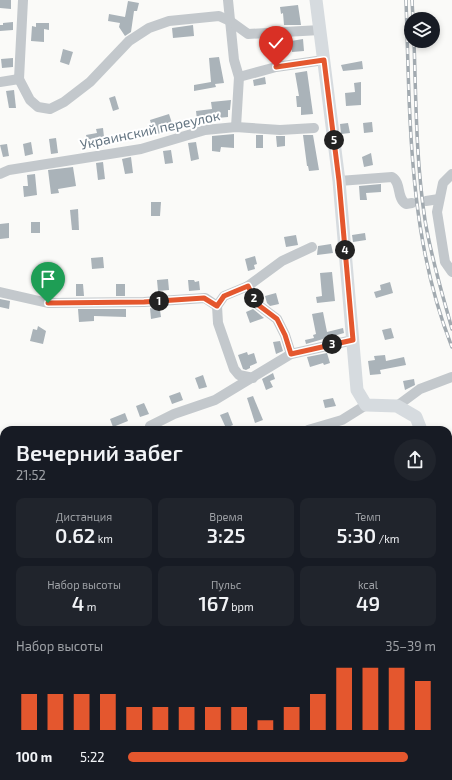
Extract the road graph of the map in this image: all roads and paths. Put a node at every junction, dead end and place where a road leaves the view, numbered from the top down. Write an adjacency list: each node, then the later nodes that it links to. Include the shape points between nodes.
1 (23, 0): 10 (street)
2 (228, 0): 4 (street)
3 (316, 0): 5 (main road)
4 (230, 21): 6 (street); 7 (street); 10 (street, via 219,16 205,17 169,21 150,28 129,41 90,82 64,102 50,109 38,107 30,100)
5 (320, 30): 6 (street); 8 (main road)
6 (248, 34): 7 (street)
7 (234, 46): 9 (street, via 234,60)
8 (324, 60): 9 (street, via 276,67); 16 (main road)
9 (239, 77): 12 (street)
10 (19, 80): 11 (street)
11 (0, 82)
12 (236, 126): 13 (street, Украинский переулок, via 280,130); 14 (street, Украинский переулок, via 205,130 141,149 9,170)
13 (314, 128)
14 (0, 174)
15 (452, 174): 17 (street, via 442,183)
16 (339, 181): 19 (street, via 392,177 397,182 401,200 406,204); 25 (main road)
17 (439, 199): 18 (street); 21 (street, via 437,212 445,262)
18 (426, 201)
19 (412, 203)
20 (312, 247): 22 (street, via 282,261)
21 (452, 272)
22 (248, 286): 24 (street, via 224,296); 26 (street, via 257,304 277,319)
23 (0, 292): 24 (street, via 48,303 144,302 204,298)
24 (217, 306): 28 (street, via 218,323 234,369 239,375)
25 (353, 340): 26 (street); 29 (main road, via 357,390)
26 (291, 354): 28 (street)
27 (452, 377): 30 (street, via 420,389)
28 (253, 378): 32 (street, via 215,400 174,414)
29 (366, 405): 30 (main road); 31 (street)
30 (397, 406): 33 (main road, via 416,417)
31 (342, 425)
32 (150, 426)
33 (419, 426)

